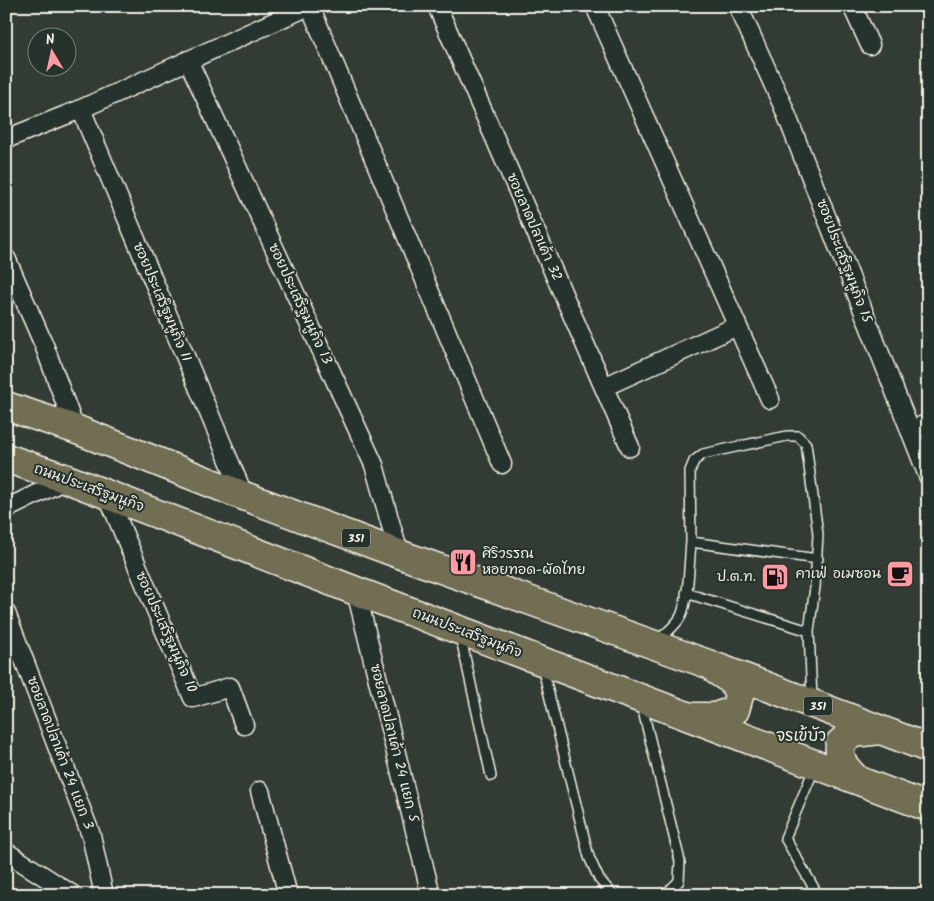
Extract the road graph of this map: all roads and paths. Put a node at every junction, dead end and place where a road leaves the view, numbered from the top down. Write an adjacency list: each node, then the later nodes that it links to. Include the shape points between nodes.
1 (309, 6): 7 (street); 20 (street)
2 (437, 6): 12 (street, ซอยลาดปลาเค้า 32)
3 (595, 6): 11 (street)
4 (738, 6): 17 (street, ซอยประเสริฐมนูกิจ 15, via 783,106)
5 (852, 6): 6 (street)
6 (870, 45)
7 (188, 60): 8 (street); 27 (street, ซอยประเสริฐมนูกิจ 13, via 374,465)
8 (81, 109): 9 (street); 24 (street, ซอยประเสริฐมนูกิจ 11)
9 (6, 139)
10 (6, 258): 16 (street, via 44,345)
11 (737, 326): 12 (street); 13 (street)
12 (604, 387): 18 (street, ซอยลาดปลาเค้า 32)
13 (770, 399)
14 (6, 406): 16 (main road, 351)
15 (928, 423): 17 (street)
16 (75, 429): 24 (main road, 351)
17 (910, 431): 21 (street, ซอยประเสริฐมนูกิจ 15)
18 (630, 447)
19 (6, 458): 22 (main road, ถนนประเสริฐมนูกิจ)
20 (502, 464)
21 (928, 476)
22 (67, 479): 23 (main road, ถนนประเสริฐมนูกิจ); 25 (street)
23 (107, 494): 29 (main road, ถนนประเสริฐมนูกิจ); 40 (street, ซอยประเสริฐมนูกิจ 10, via 193,698 230,687)
24 (244, 496): 27 (main road, 351)
25 (6, 509)
26 (691, 542): 28 (lane); 28 (lane, via 690,471 694,461 703,454 798,436 806,444 818,534); 30 (lane)
27 (399, 554): 34 (main road, 351)
28 (818, 559): 33 (lane)
29 (356, 591): 32 (main road, ถนนประเสริฐมนูกิจ); 52 (street, ซอยลาดปลาเค้า 24 แยก 5)
30 (686, 593): 33 (lane); 34 (lane, via 681,616)
31 (6, 614): 50 (street, ซอยลาดปลาเค้า 24 แยก 3, via 91,835)
32 (459, 629): 35 (main road, ถนนประเสริฐมนูกิจ); 44 (lane)
33 (809, 631): 38 (lane)
34 (653, 645): 36 (main road, 351)
35 (541, 660): 37 (main road, ถนนประเสริฐมนูกิจ); 53 (lane, via 589,857)
36 (708, 664): 38 (main road, 351); 39 (main road, via 734,682 739,696 735,710 715,717)
37 (640, 698): 39 (main road, ถนนประเสริฐมนูกิจ); 54 (lane, via 680,861 679,881)
38 (812, 704): 41 (main road, 351)
39 (689, 717): 43 (main road, ถนนประเสริฐมนูกิจ)
40 (244, 725)
41 (881, 730): 42 (main road, 351); 45 (main road, via 853,733 840,743 843,767)
42 (928, 748)
43 (816, 764): 45 (main road, ถนนประเสริฐมนูกิจ); 55 (lane, via 786,838)
44 (491, 776)
45 (857, 780): 47 (main road, ถนนประเสริฐมนูกิจ)
46 (260, 790): 51 (street)
47 (928, 807)
48 (6, 852): 49 (street)
49 (73, 895)
50 (104, 895)
51 (288, 895)
52 (432, 895)
53 (613, 895)
54 (662, 895)
55 (818, 895)

